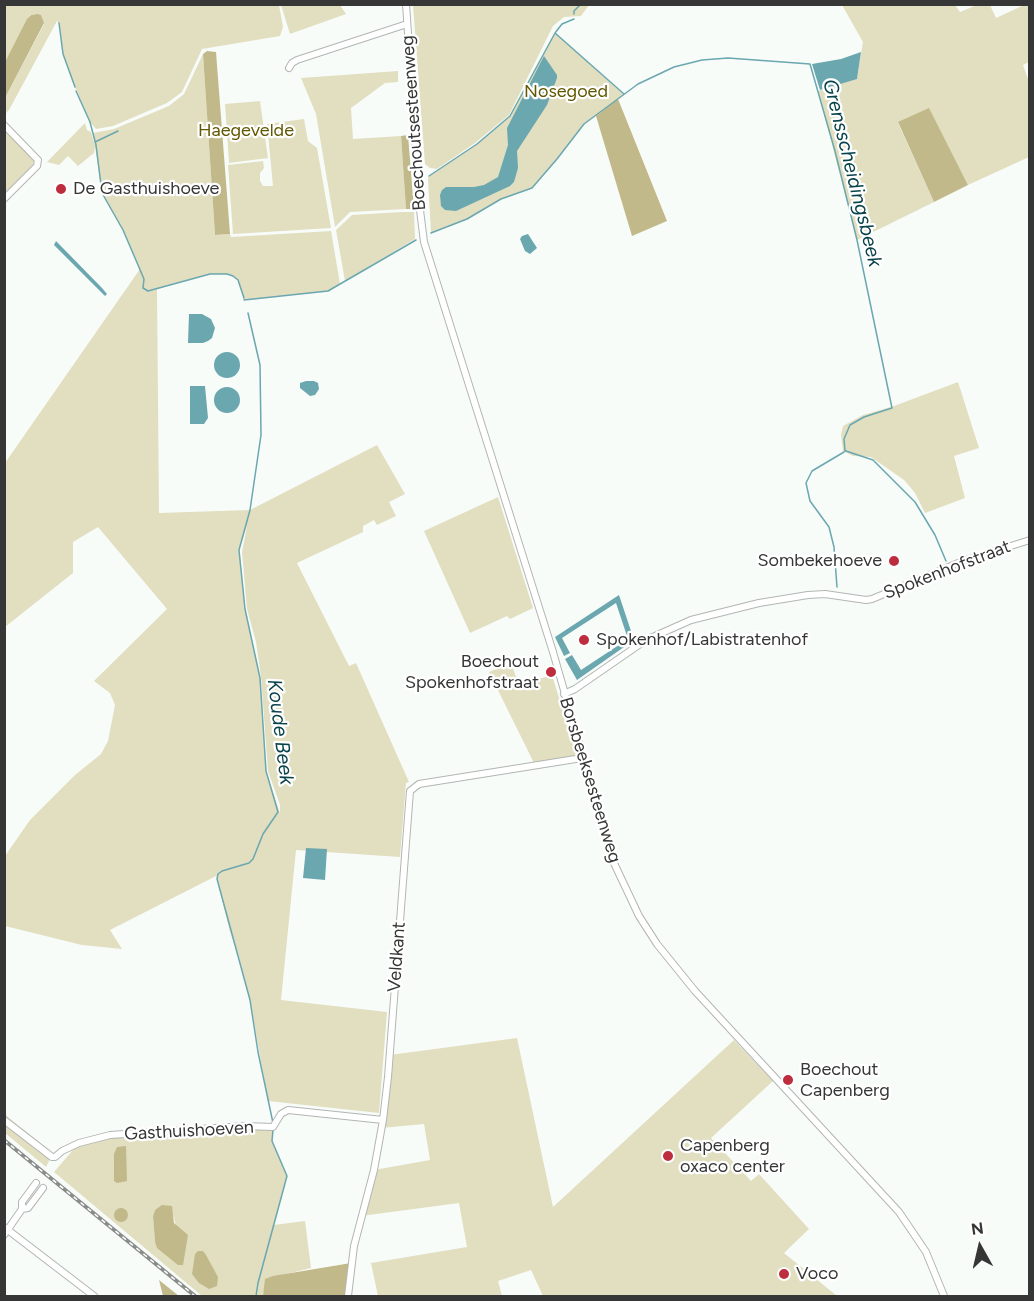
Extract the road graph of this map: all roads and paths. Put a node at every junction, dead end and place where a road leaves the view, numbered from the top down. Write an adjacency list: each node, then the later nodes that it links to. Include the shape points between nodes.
1 (406, 4): 2 (street, Boechoutsesteenweg)
2 (407, 24): 3 (street, via 297,60); 6 (street, Boechoutsesteenweg)
3 (289, 68)
4 (4, 125): 5 (street, via 37,157 38,163)
5 (4, 199)
6 (424, 242): 8 (street, Borsbeeksesteenweg)
7 (1029, 540): 8 (street, Spokenhofstraat, via 963,561 873,599 808,595 691,620 636,646)
8 (564, 694): 9 (street, Borsbeeksesteenweg)
9 (582, 758): 10 (street, Veldkant, via 419,784 411,791); 18 (street, Borsbeeksesteenweg, via 613,861 657,944 695,991 899,1212 926,1252)
10 (383, 1119): 11 (street, Gasthuishoeven, via 288,1110 273,1127 110,1135 79,1143 52,1158); 17 (street, Veldkant, via 354,1246)
11 (4, 1120)
12 (36, 1183): 14 (street, via 22,1202)
13 (43, 1188): 14 (street, via 28,1208)
14 (22, 1209): 15 (street)
15 (6, 1231): 16 (street)
16 (93, 1296)
17 (348, 1296)
18 (944, 1296)

